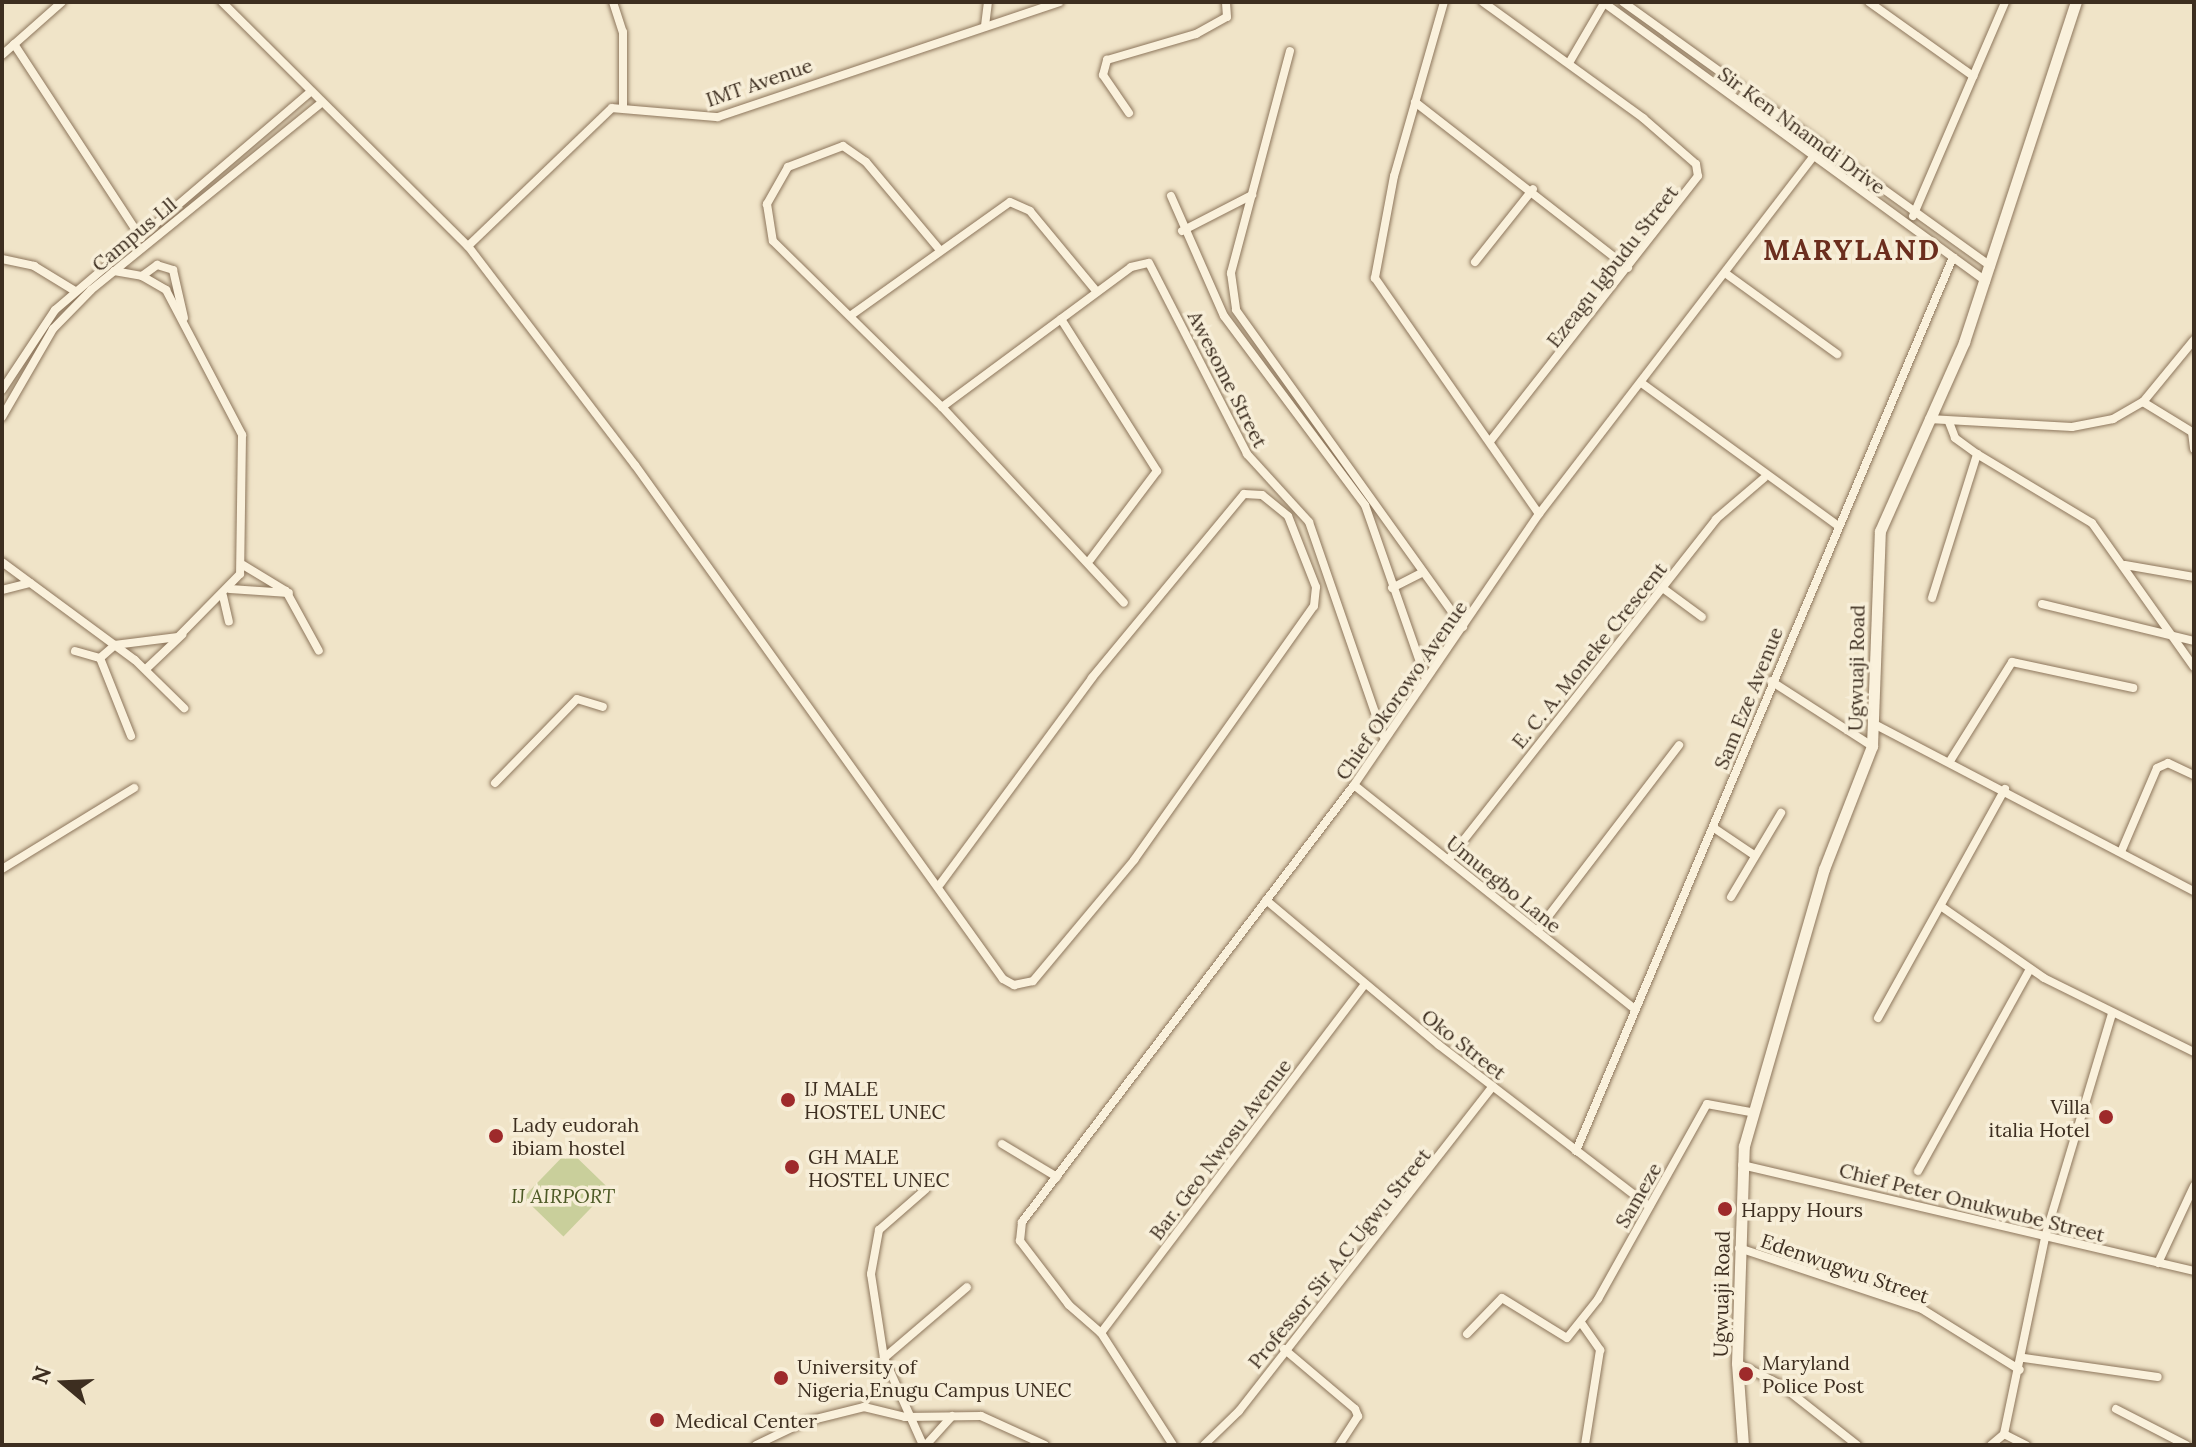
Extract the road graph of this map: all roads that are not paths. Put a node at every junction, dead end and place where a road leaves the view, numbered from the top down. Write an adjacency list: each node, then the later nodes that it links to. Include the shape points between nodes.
1 (62, 2): 15 (street)
2 (222, 2): 20 (street)
3 (613, 2): 24 (street, via 623,32)
4 (988, 2): 14 (street)
5 (1059, 2): 14 (street, IMT Avenue)
6 (1226, 2): 26 (street, via 1227,17 1196,34 1107,60 1103,75)
7 (1444, 2): 22 (street)
8 (1483, 2): 18 (street, Ezeagu Igbudu Street)
9 (1603, 2): 18 (street); 25 (street, Sir Ken Nnamdi Drive)
10 (1623, 2): 21 (street, Sir Ken Nnamdi Drive)
11 (1869, 2): 19 (street)
12 (2005, 2): 19 (street)
13 (2076, 2): 40 (main road, Ugwuaji Road)
14 (985, 26): 24 (street, IMT Avenue, via 718,117)
15 (14, 44): 17 (street); 33 (street)
16 (1290, 51): 29 (street)
17 (2, 55)
18 (1569, 63): 41 (street, Ezeagu Igbudu Street, via 1696,164 1695,185)
19 (1973, 76): 31 (street)
20 (308, 94): 23 (street); 33 (street)
21 (1750, 99): 25 (street); 31 (street, Sir Ken Nnamdi Drive)
22 (1415, 102): 28 (street); 61 (street, via 1375,278)
23 (319, 105): 34 (street, Campus Lll); 35 (street)
24 (623, 107): 35 (street, via 588,126)
25 (1744, 110): 27 (street, Sir Ken Nnamdi Drive)
26 (1129, 113)
27 (1812, 158): 37 (street, Sir Ken Nnamdi Drive); 43 (street, Chief Okorowo Avenue)
28 (1533, 189): 39 (street); 41 (street)
29 (1252, 195): 32 (street); 71 (street, via 1231,273 1236,310)
30 (1171, 196): 32 (street)
31 (1913, 216): 40 (street, Sir Ken Nnamdi Drive)
32 (1182, 231): 74 (street, via 1224,316 1365,505)
33 (140, 235): 34 (street); 46 (street)
34 (146, 245): 42 (street, Campus Lll)
35 (468, 246): 116 (street)
36 (939, 249): 47 (street, via 1001,206 1020,203); 48 (street); 48 (street, via 855,150 834,148 788,167 767,204 768,234)
37 (1953, 257): 45 (street, Sir Ken Nnamdi Drive); 66 (street, Sam Eze Avenue)
38 (2, 259): 46 (street, via 34,266)
39 (1475, 262)
40 (1992, 266): 45 (main road, Ugwuaji Road)
41 (1628, 268): 61 (street, Ezeagu Igbudu Street)
42 (114, 271): 44 (street); 57 (street, Campus Lll, via 53,329)
43 (1728, 275): 52 (street); 53 (street, Chief Okorowo Avenue)
44 (142, 276): 50 (street, via 166,290); 50 (street, via 160,265 173,270)
45 (1986, 281): 58 (main road, Ugwuaji Road)
46 (75, 291): 54 (street, via 29,341)
47 (1097, 292): 49 (street, Awesome Street); 101 (street, Awesome Street, via 1141,263 1155,268 1247,454 1309,522)
48 (850, 316): 56 (street)
49 (1061, 319): 56 (street, Awesome Street); 67 (street, via 1157,471 1148,492)
50 (185, 323): 69 (street, via 242,435)
51 (2194, 340): 55 (street)
52 (1837, 354)
53 (1643, 384): 64 (street); 65 (street, Chief Okorowo Avenue)
54 (2, 390)
55 (2143, 402): 59 (street, via 2113,419 2072,427); 60 (street)
56 (942, 407): 67 (street)
57 (2, 417)
58 (1929, 419): 59 (street); 99 (main road, Ugwuaji Road, via 1877,547)
59 (1949, 422): 63 (street, via 1955,438)
60 (2193, 429): 62 (street)
61 (1490, 441): 65 (street)
62 (2194, 449)
63 (1977, 454): 70 (street, via 2092,523); 79 (street)
64 (1764, 478): 66 (street); 75 (street, E. C. A. Moneke Crescent, via 1716,519)
65 (1539, 514): 84 (street, Chief Okorowo Avenue)
66 (1837, 525): 95 (street, Sam Eze Avenue)
67 (1090, 560): 80 (street)
68 (2, 562): 73 (street)
69 (243, 565): 77 (street); 78 (street)
70 (2125, 565): 72 (street); 86 (street)
71 (1423, 572): 74 (street); 84 (street)
72 (2194, 577)
73 (30, 583): 76 (street); 88 (street)
74 (1392, 588): 94 (street)
75 (1664, 589): 82 (street); 114 (street, E. C. A. Moneke Crescent)
76 (2, 590)
77 (227, 592): 78 (street); 83 (street); 85 (street)
78 (289, 593): 90 (street)
79 (1932, 598)
80 (1124, 603)
81 (2042, 604): 86 (street)
82 (1702, 617)
83 (229, 621)
84 (1463, 627): 94 (street, Chief Okorowo Avenue)
85 (183, 633): 88 (street, via 159,643); 93 (street, via 169,655)
86 (2174, 638): 87 (street); 92 (street)
87 (2194, 641)
88 (115, 645): 91 (street); 93 (street)
89 (75, 651): 91 (street)
90 (319, 651)
91 (100, 658): 100 (street)
92 (2194, 667)
93 (146, 669): 98 (street)
94 (1426, 679): 101 (street, Chief Okorowo Avenue)
95 (1771, 681): 103 (street); 111 (street, Sam Eze Avenue)
96 (2133, 688): 104 (street, via 2012,662)
97 (603, 707): 106 (street, via 577,699)
98 (184, 708)
99 (1876, 725): 103 (main road, Ugwuaji Road); 104 (street)
100 (131, 736)
101 (1383, 736): 107 (street, Chief Okorowo Avenue)
102 (1679, 745): 121 (street)
103 (1872, 746): 129 (main road, Ugwuaji Road, via 1824,869)
104 (1950, 761): 109 (street)
105 (2194, 775): 112 (street, via 2168,763 2157,768)
106 (495, 783)
107 (1354, 785): 114 (street, Umuegbo Lane); 119 (street, Chief Okorowo Avenue)
108 (134, 788): 115 (street)
109 (2005, 789): 112 (street); 120 (street)
110 (1781, 813): 113 (street)
111 (1714, 828): 113 (street); 124 (street, Sam Eze Avenue)
112 (2121, 852): 117 (street)
113 (1754, 855): 118 (street)
114 (1448, 860): 121 (street, Umuegbo Lane)
115 (2, 869)
116 (940, 884): 116 (street, via 1092,678 1244,494 1262,495 1288,516 1316,587 1314,606 1168,817 1033,981 1023,987 1003,979)
117 (2194, 891)
118 (1731, 897)
119 (1266, 900): 123 (street, Oko Street); 134 (street, Chief Okorowo Avenue)
120 (1942, 907): 122 (street); 126 (street)
121 (1537, 931): 124 (street, Umuegbo Lane)
122 (2030, 969): 125 (street); 133 (street)
123 (1364, 985): 128 (street, Oko Street); 144 (street, Bar. Geo Nwosu Avenue)
124 (1635, 1009): 131 (street, Sam Eze Avenue)
125 (2112, 1014): 127 (street); 138 (street)
126 (1878, 1018)
127 (2194, 1052)
128 (1493, 1086): 131 (street, Oko Street); 146 (street, Professor Sir A.C Ugwu Street)
129 (1750, 1112): 132 (main road, Ugwuaji Road); 137 (street, Sameze, via 1707,1104)
130 (1002, 1144): 134 (street)
131 (1576, 1151): 137 (street, Oko Street)
132 (1742, 1165): 138 (street, Chief Peter Onukwube Street); 139 (main road, Ugwuaji Road)
133 (1918, 1171)
134 (1057, 1177): 144 (street, Chief Okorowo Avenue, via 1022,1222 1020,1241 1069,1305)
135 (2194, 1186): 140 (street)
136 (926, 1189): 147 (street, via 872,1243 873,1316)
137 (1649, 1206): 143 (street, Sameze)
138 (2045, 1237): 140 (street, Chief Peter Onukwube Street); 148 (street)
139 (1739, 1248): 149 (main road, Ugwuaji Road); 150 (street, Edenwugwu Street, via 1922,1309)
140 (2158, 1263): 141 (street, Chief Peter Onukwube Street)
141 (2194, 1271)
142 (967, 1287): 147 (street)
143 (1582, 1324): 145 (street, Sameze, via 1567,1338 1502,1298); 162 (street, via 1600,1350)
144 (1101, 1333): 159 (street)
145 (1467, 1334)
146 (1284, 1349): 160 (street, Professor Sir A.C Ugwu Street); 161 (street, via 1355,1409 1358,1416)
147 (884, 1358): 154 (street)
148 (2024, 1358): 150 (street); 151 (street)
149 (1737, 1363): 163 (main road, Ugwuaji Road); 164 (street, via 1781,1385)
150 (2020, 1370): 155 (street)
151 (2158, 1377)
152 (2116, 1409): 167 (street)
153 (953, 1416): 154 (street); 157 (street); 158 (street, via 994,1419)
154 (905, 1417): 156 (street, via 846,1410); 157 (street)
155 (2004, 1434): 165 (street); 166 (street)
156 (756, 1445)
157 (925, 1445)
158 (1045, 1445)
159 (1173, 1445)
160 (1204, 1445)
161 (1339, 1445)
162 (1585, 1445)
163 (1743, 1445)
164 (1857, 1445)
165 (1991, 1445)
166 (2026, 1445)
167 (2186, 1445)

